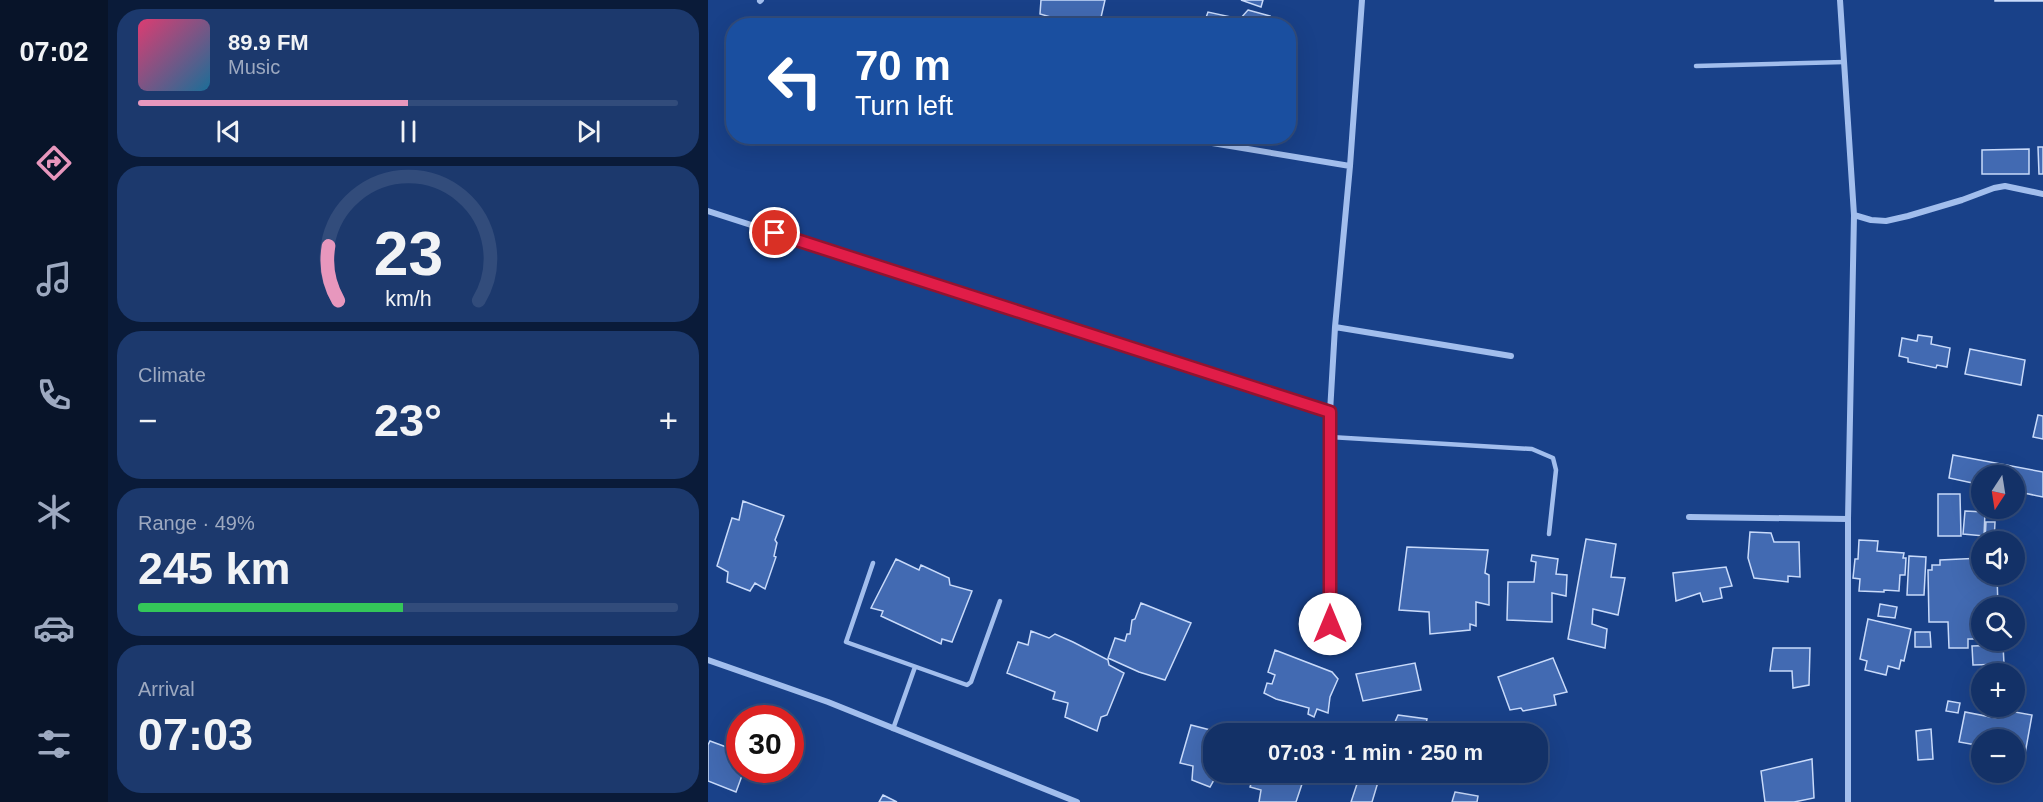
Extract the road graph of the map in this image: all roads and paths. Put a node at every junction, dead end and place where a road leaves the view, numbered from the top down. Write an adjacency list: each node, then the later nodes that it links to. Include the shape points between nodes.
1 (1362, 0): 6 (street)
2 (1840, 0): 3 (street)
3 (1844, 62): 4 (lane); 9 (street)
4 (1696, 66)
5 (1218, 144): 6 (street)
6 (1350, 166): 10 (street)
7 (2043, 194): 9 (street, via 2005,186 1908,216 1871,220)
8 (708, 211): 12 (street)
9 (1854, 215): 15 (street)
10 (1335, 327): 11 (street); 12 (street)
11 (1511, 356)
12 (1330, 412): 13 (street)
13 (1330, 436): 16 (lane, via 1532,449 1553,458 1556,470); 19 (street)
14 (1689, 517): 15 (street)
15 (1848, 519): 24 (street)
16 (1549, 534)
17 (873, 563): 21 (lane, via 846,642)
18 (999, 600): 21 (lane, via 971,682 967,685)
19 (1330, 624)
20 (708, 660): 22 (street)
21 (915, 667): 22 (lane)
22 (893, 729): 23 (street)
23 (1077, 802)
24 (1848, 802)

